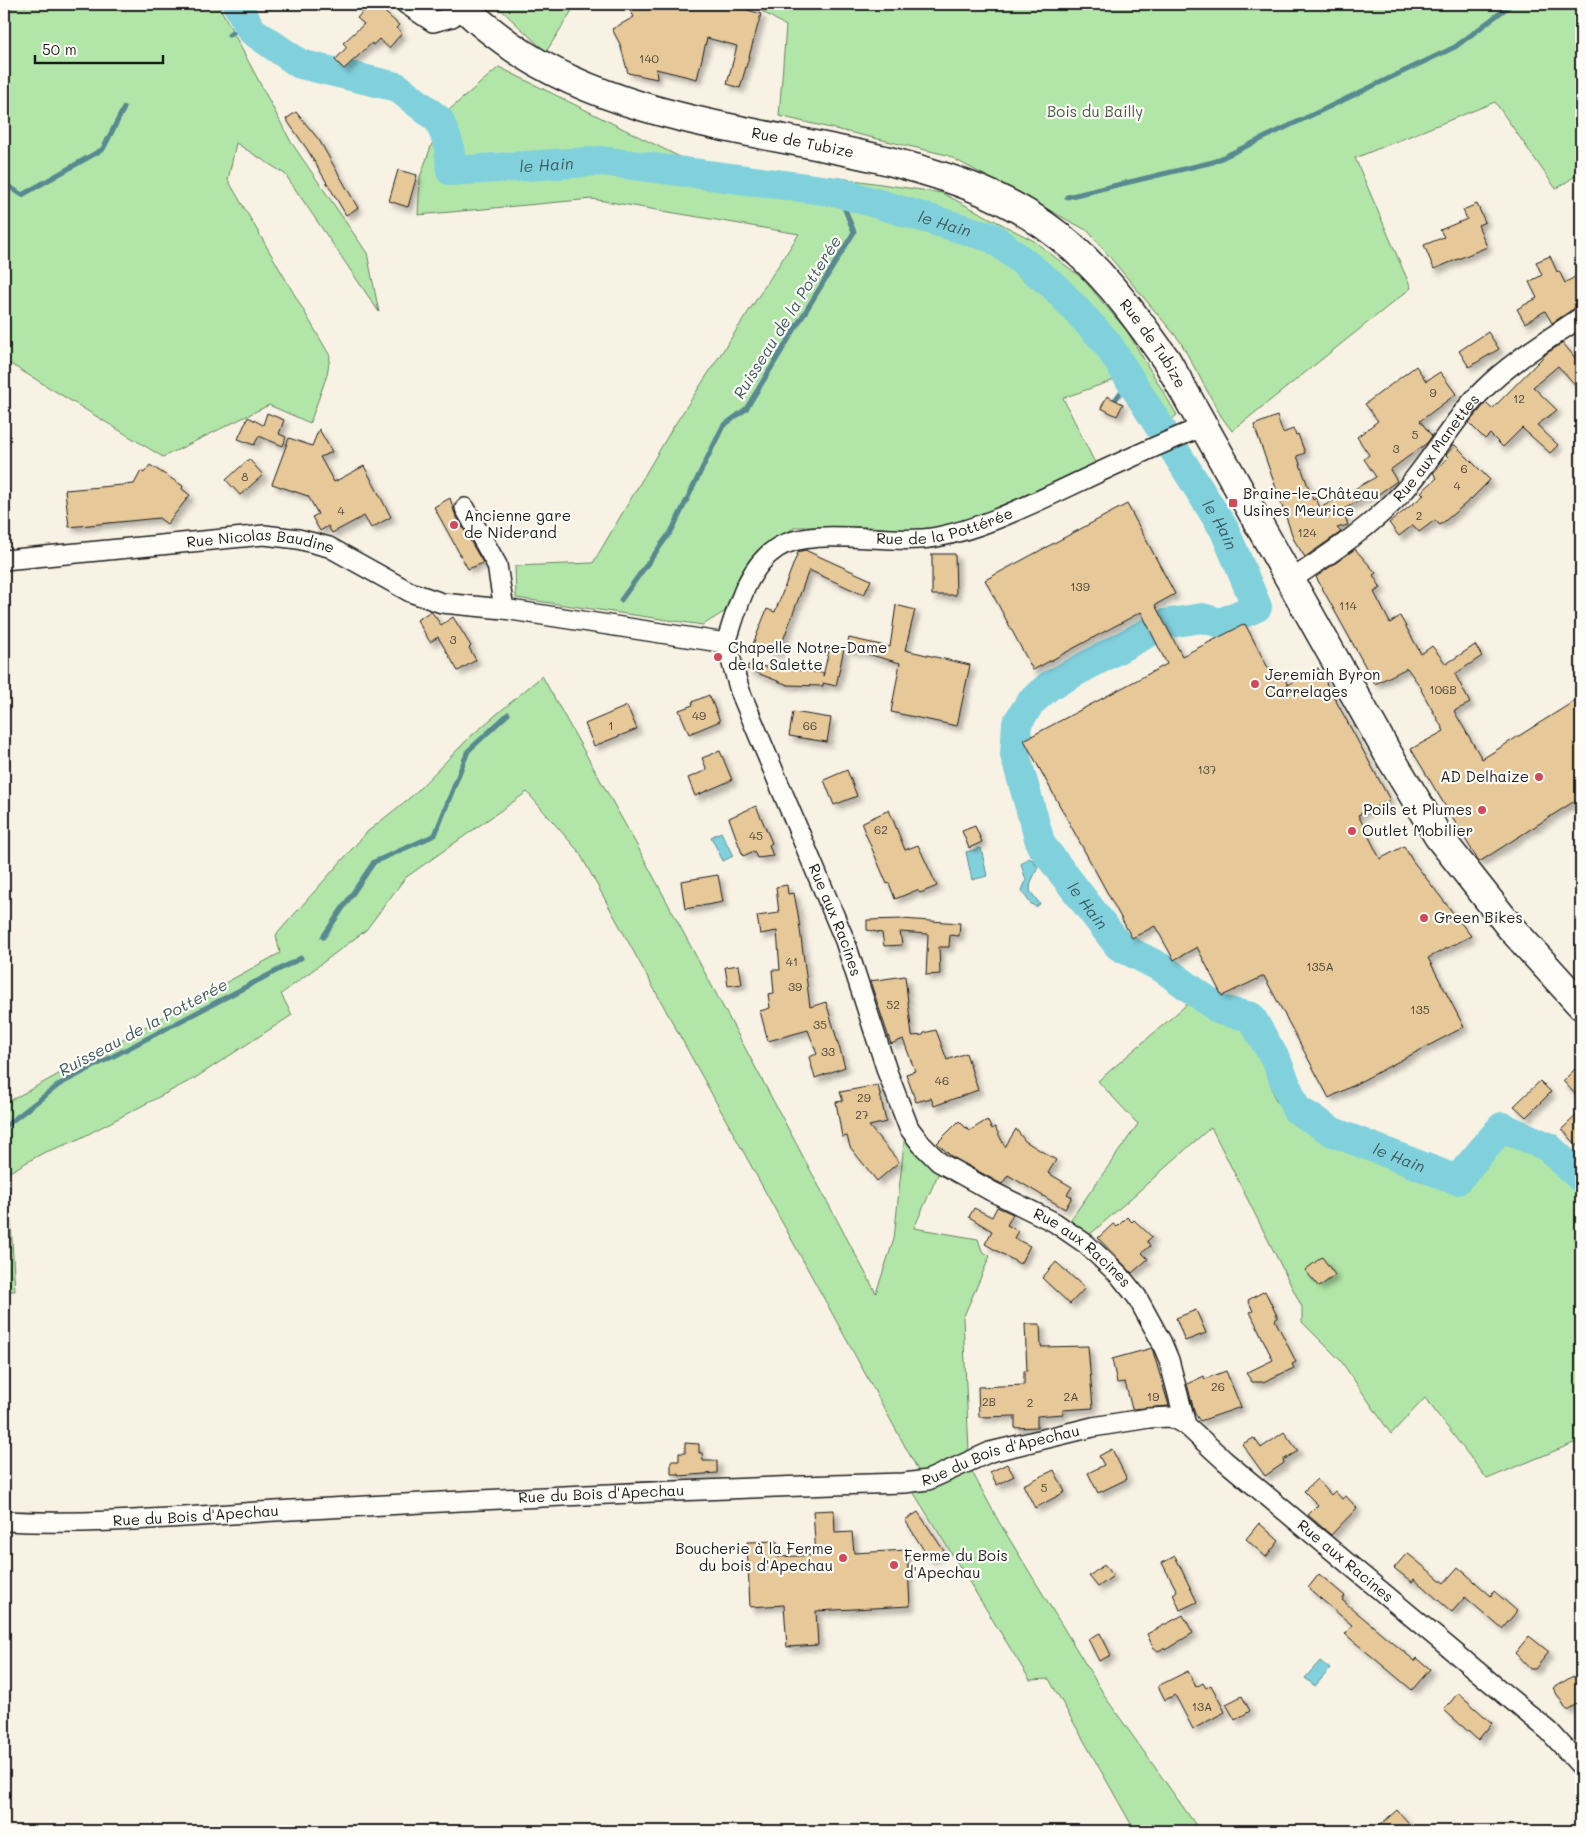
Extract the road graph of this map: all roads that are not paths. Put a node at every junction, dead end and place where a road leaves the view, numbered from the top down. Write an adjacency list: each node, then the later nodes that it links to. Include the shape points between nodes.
1 (406, 4): 2 (street, Rue de Tubize, via 432,22 452,17)
2 (462, 5): 4 (main road, Rue de Tubize, via 532,60 564,78 625,101 939,174 994,196 1044,224 1087,260 1125,301 1167,361)
3 (1581, 317): 7 (street, Rue aux Manettes, via 1505,370 1484,389 1404,491 1337,550)
4 (1205, 426): 7 (main road, Rue de Tubize); 9 (street, Rue de la Pottérée, via 1156,445 1007,515 962,531 935,538 897,541 808,536 787,543 769,554 756,570 740,601)
5 (465, 508): 8 (street, via 497,565)
6 (4, 560): 8 (street, Rue Nicolas Baudine, via 264,535 328,547 423,598)
7 (1291, 580): 10 (main road, Rue de Tubize, via 1438,836 1511,928)
8 (504, 609): 9 (street, Rue Nicolas Baudine)
9 (726, 642): 11 (street, Rue aux Racines, via 740,691 845,941 909,1128 922,1146 940,1162 991,1192 1054,1222 1086,1244 1120,1276 1137,1297 1169,1360)
10 (1581, 1005)
11 (1186, 1425): 12 (street, Rue du Bois d'Apechau, via 1171,1417 1093,1427 990,1452 928,1480 904,1483 320,1508 126,1520); 13 (street, Rue aux Racines, via 1225,1462 1549,1732)
12 (4, 1521)
13 (1581, 1766)

